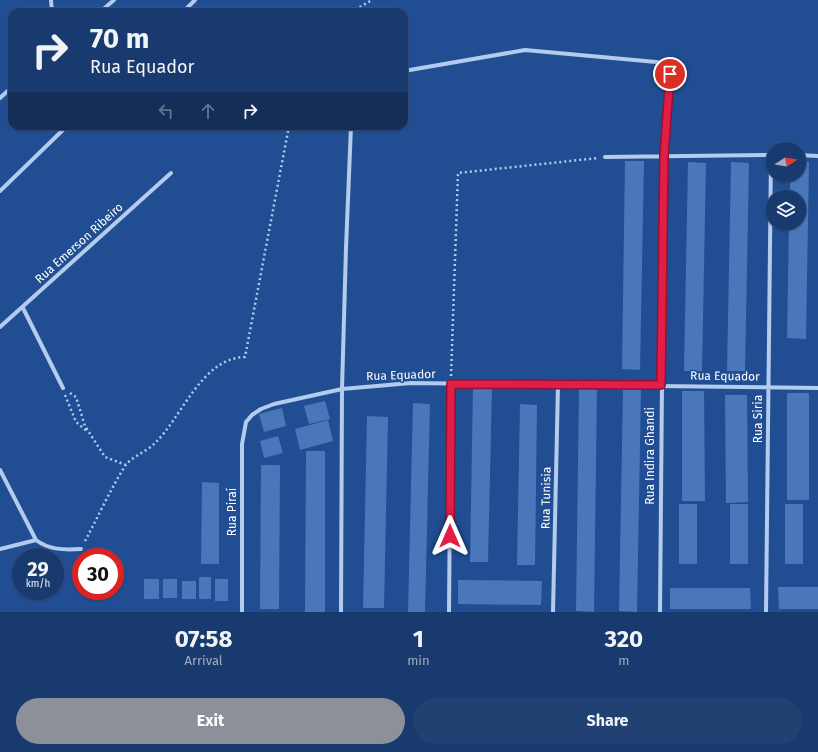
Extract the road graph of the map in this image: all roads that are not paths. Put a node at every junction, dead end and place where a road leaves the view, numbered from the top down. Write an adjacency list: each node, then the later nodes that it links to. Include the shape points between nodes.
1 (114, 0): 3 (street)
2 (195, 0): 4 (street)
3 (105, 8)
4 (187, 8)
5 (408, 70): 11 (street, Rua Indira Ghandi, via 525,50 667,63 670,74)
6 (8, 91): 7 (street)
7 (0, 98)
8 (63, 130): 17 (street)
9 (351, 130): 26 (street)
10 (766, 155): 11 (street)
11 (664, 156): 14 (street); 22 (street, Rua Indira Ghandi)
12 (806, 156): 13 (street)
13 (818, 156)
14 (605, 157)
15 (172, 173): 18 (street, Rua Emerson Ribeiro)
16 (772, 182): 23 (street, Rua Siria)
17 (0, 191)
18 (23, 308): 19 (street, Rua Emerson Ribeiro); 24 (street)
19 (0, 327)
20 (451, 384): 21 (street, Rua Equador); 26 (street, Rua Equador, via 412,383); 34 (street)
21 (558, 384): 22 (street, Rua Equador); 35 (street, Rua Tunisia)
22 (661, 385): 23 (street, Rua Equador); 36 (street, Rua Indira Ghandi)
23 (768, 387): 25 (street, Rua Equador); 37 (street, Rua Siria)
24 (64, 388)
25 (818, 388)
26 (342, 389): 27 (street, Rua Equador, via 274,404); 33 (street)
27 (252, 415): 32 (street, Rua Piraí, via 246,422 242,444)
28 (0, 470): 29 (street)
29 (36, 540): 30 (street); 31 (street, via 44,546)
30 (0, 549)
31 (72, 550)
32 (242, 612)
33 (342, 612)
34 (449, 612)
35 (553, 612)
36 (660, 612)
37 (766, 612)

